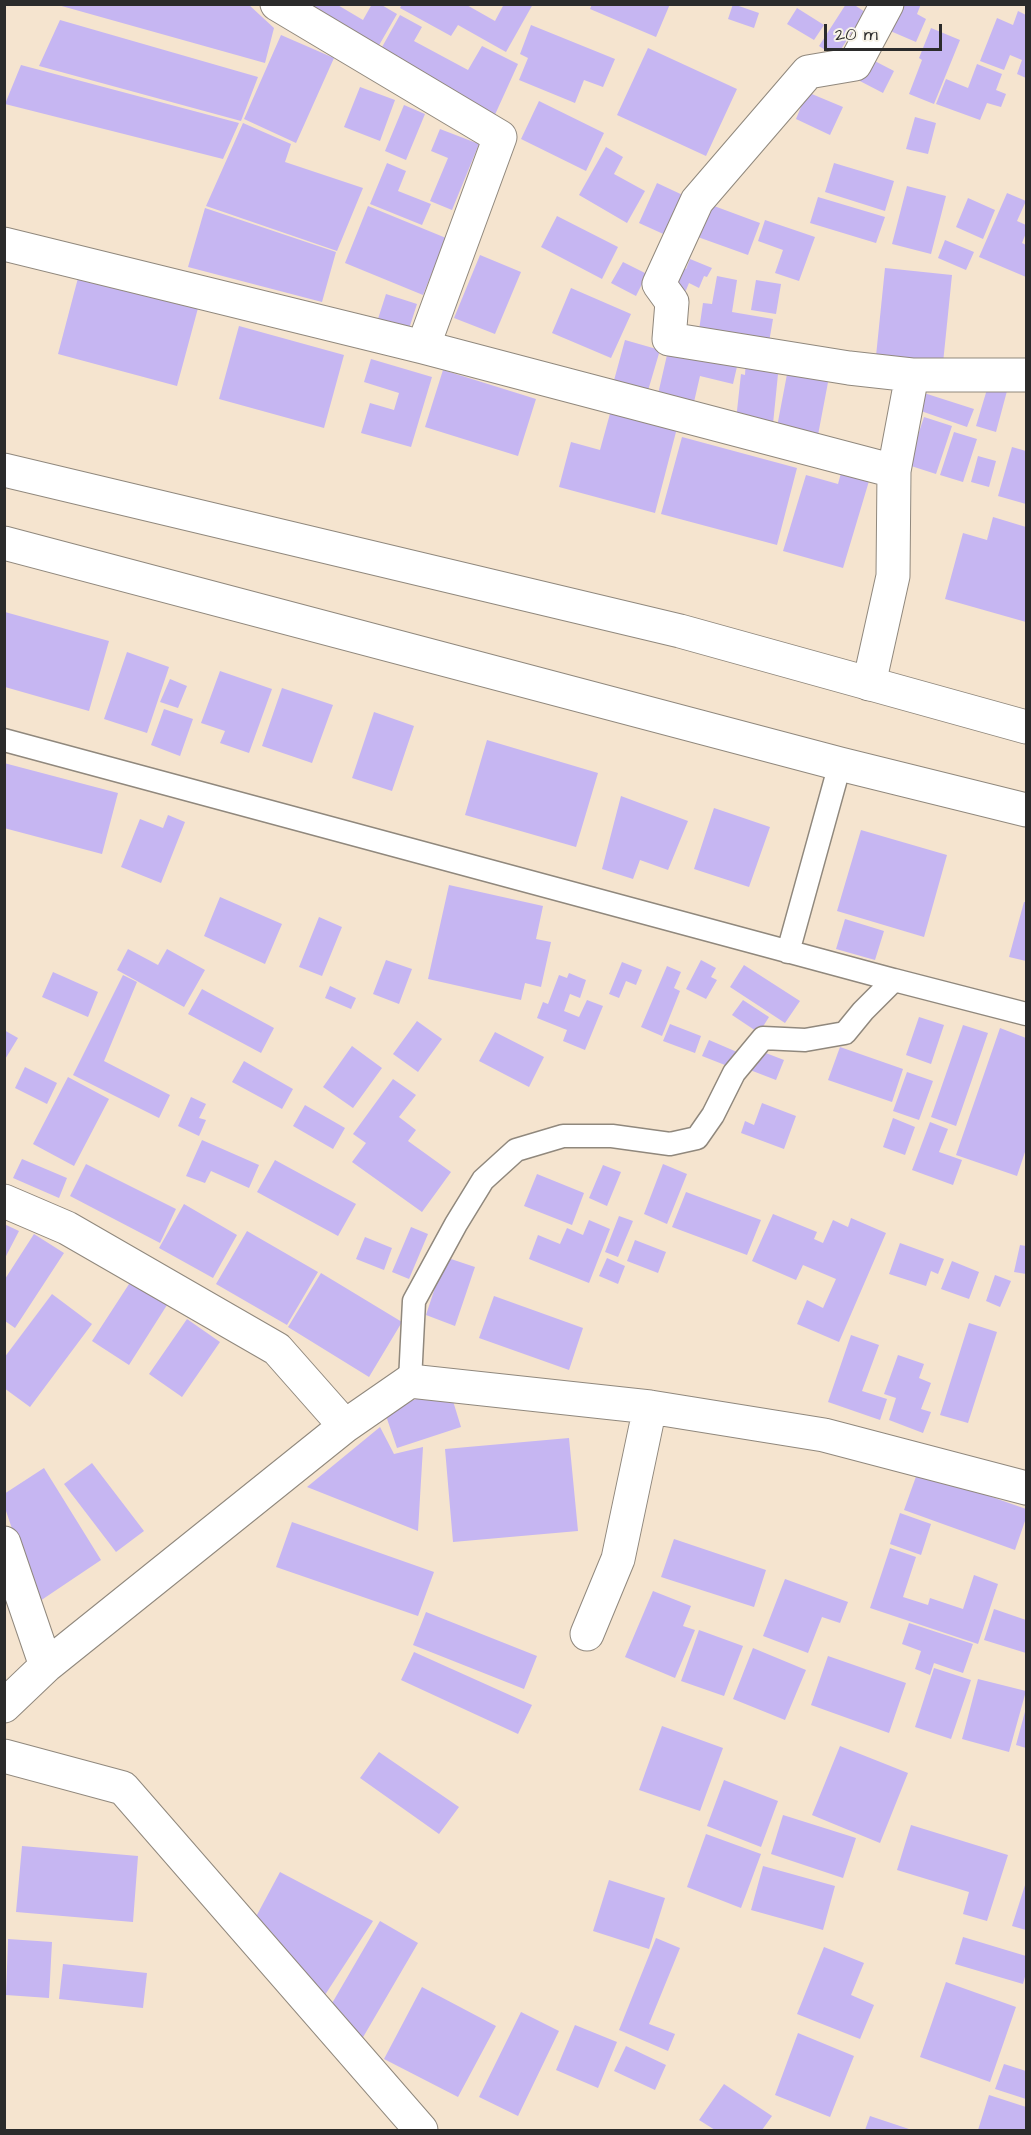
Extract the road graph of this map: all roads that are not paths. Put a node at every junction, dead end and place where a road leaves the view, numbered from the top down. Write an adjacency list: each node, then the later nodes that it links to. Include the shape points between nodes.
1 (277, 4): 4 (street, via 500,137)
2 (886, 4): 5 (street, via 855,64 808,72 697,201 658,284 672,302 669,339)
3 (4, 244): 4 (street)
4 (423, 347): 8 (street)
5 (912, 375): 6 (street); 8 (street)
6 (1026, 375)
7 (4, 470): 10 (street, via 680,631)
8 (894, 471): 10 (street, via 893,576)
9 (4, 543): 13 (street)
10 (869, 684): 11 (street)
11 (1026, 727)
12 (4, 740): 15 (lane)
13 (840, 764): 14 (street); 15 (lane)
14 (1026, 810)
15 (788, 951): 16 (lane)
16 (894, 980): 17 (lane); 19 (lane, via 845,1033 805,1040 763,1038 734,1073 697,1138 670,1144 612,1136 562,1136 516,1150 483,1180 414,1301)
17 (1026, 1014)
18 (4, 1201): 21 (street, via 67,1228 277,1349)
19 (410, 1381): 20 (street); 21 (street)
20 (650, 1407): 22 (street, via 824,1435); 24 (street, via 618,1559)
21 (345, 1426): 25 (street)
22 (1026, 1488)
23 (4, 1543): 25 (street)
24 (586, 1634)
25 (46, 1666): 26 (street)
26 (4, 1706)
27 (4, 1756): 28 (street, via 123,1788)
28 (421, 2130)

